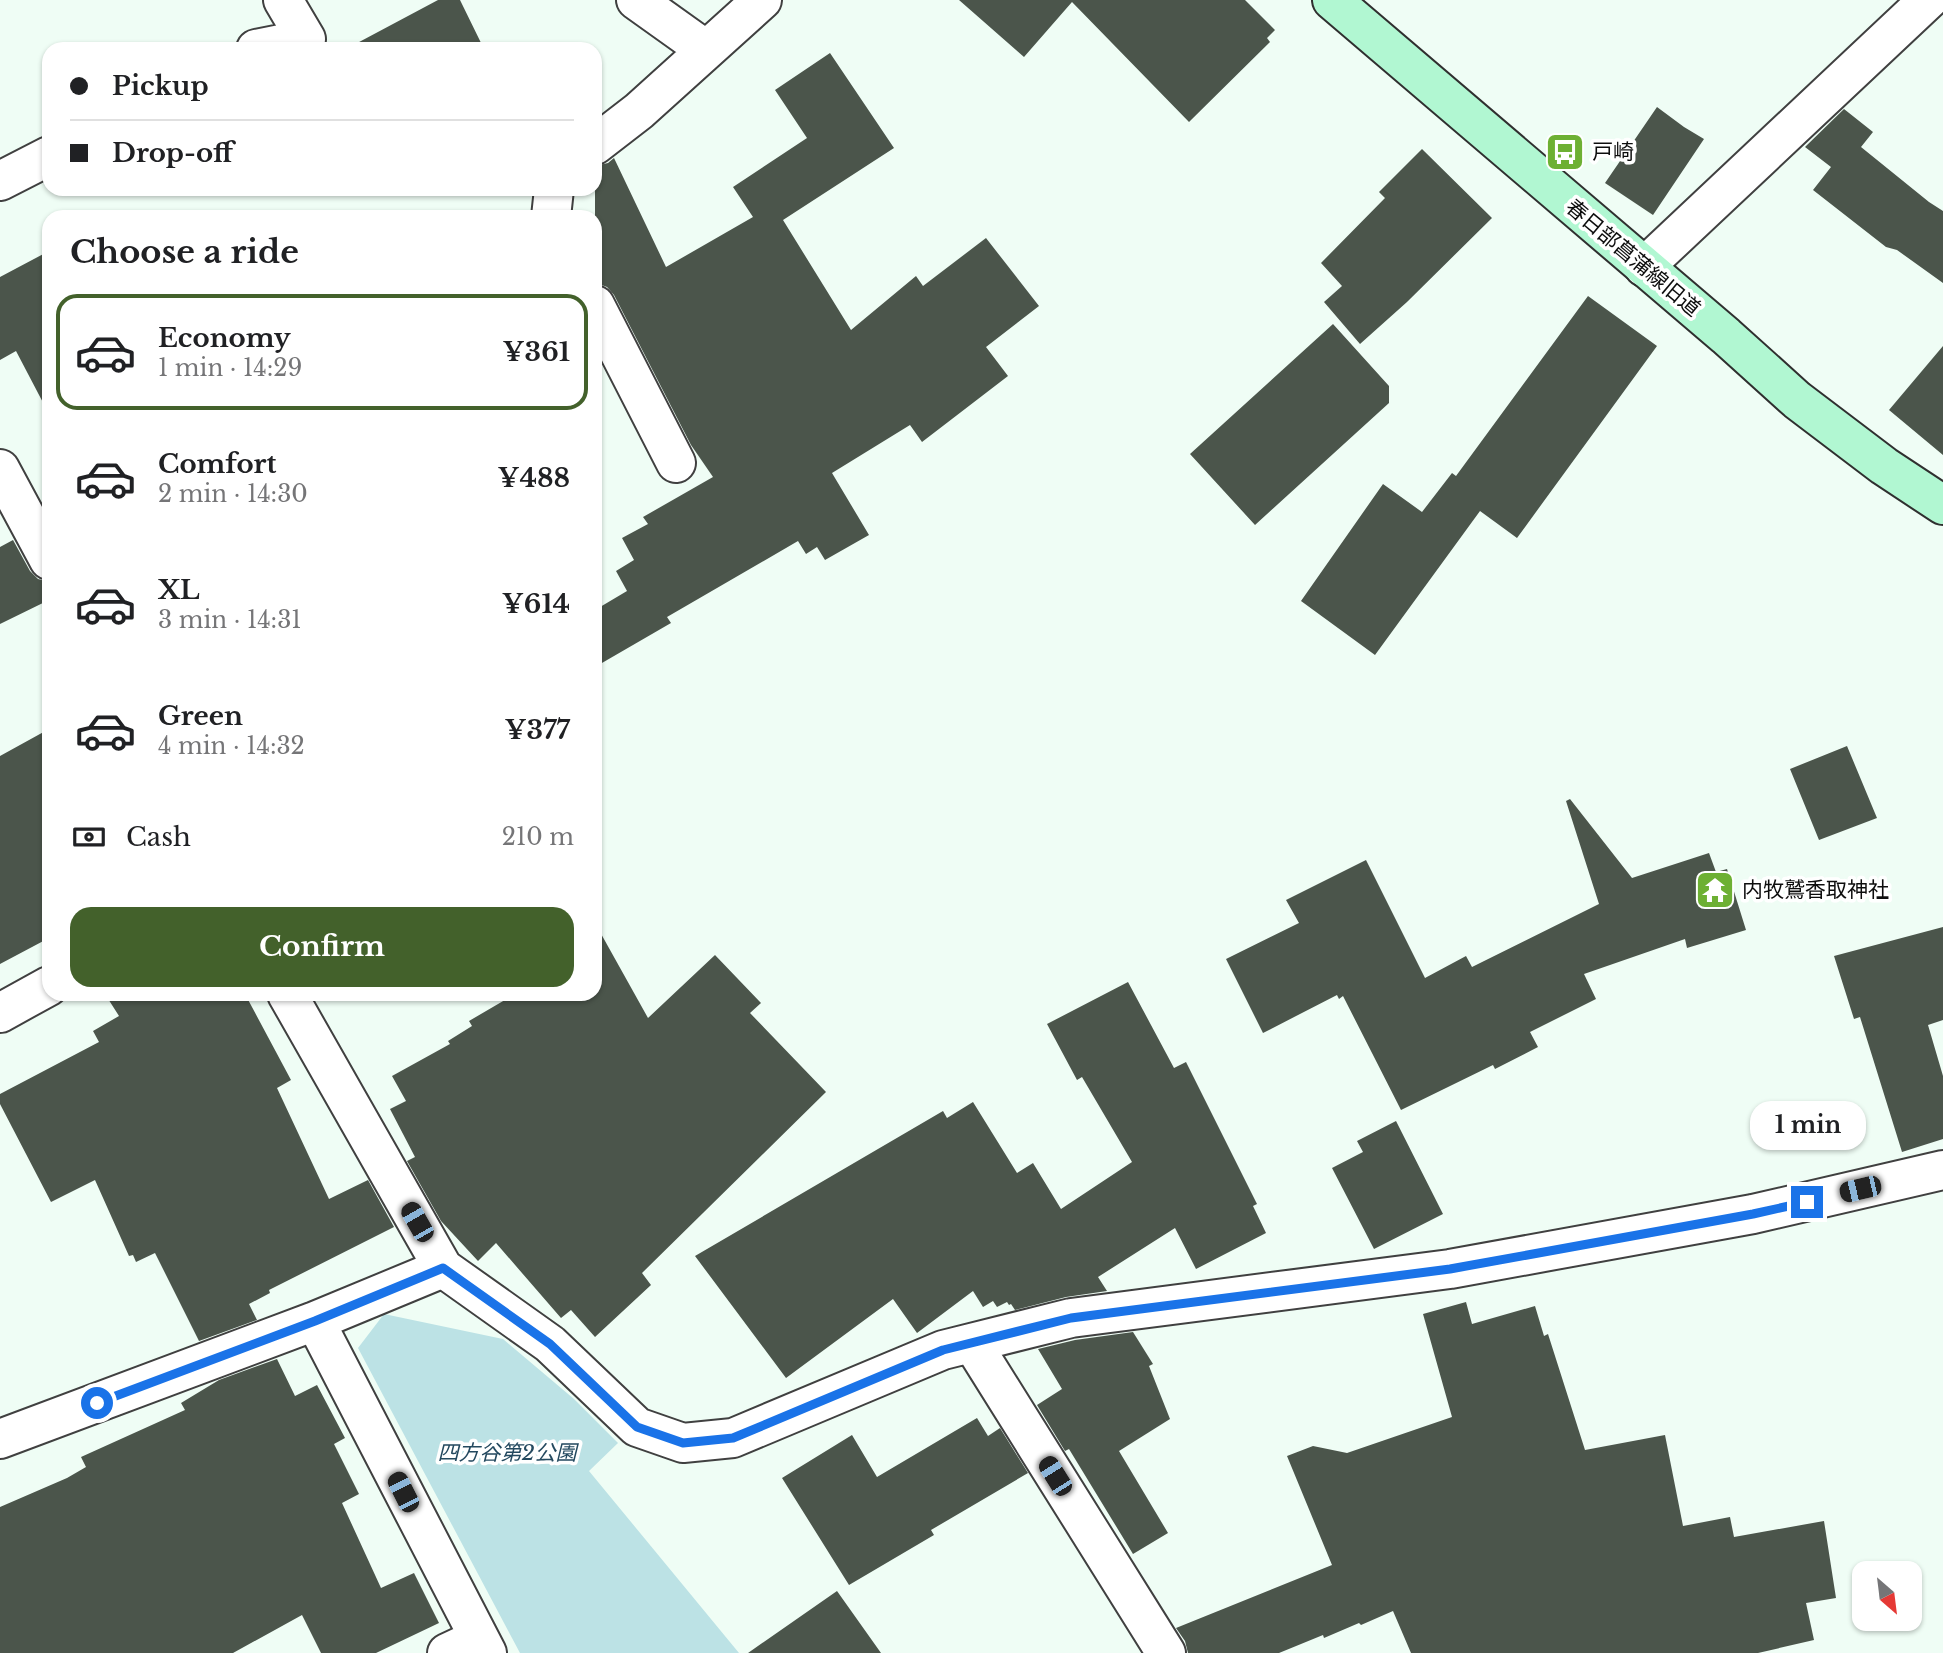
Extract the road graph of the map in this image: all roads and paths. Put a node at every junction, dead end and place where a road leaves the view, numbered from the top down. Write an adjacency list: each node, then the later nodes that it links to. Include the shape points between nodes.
1 (283, 0): 6 (street, via 306,39)
2 (636, 0): 7 (street)
3 (761, 0): 7 (street)
4 (1332, 0): 11 (street, 春日部菖蒲線旧道)
5 (1928, 0): 11 (street)
6 (291, 42)
7 (706, 50): 8 (street)
8 (602, 140)
9 (42, 160): 10 (street)
10 (0, 181)
11 (1644, 268): 15 (street, 春日部菖蒲線旧道, via 1797,400)
12 (602, 319): 13 (street)
13 (676, 463)
14 (2, 479): 16 (street)
15 (1943, 505)
16 (42, 548)
17 (42, 990): 19 (street)
18 (291, 1001): 21 (street)
19 (0, 1013)
20 (1943, 1170): 23 (street, via 1753,1214 1464,1267 1071,1318)
21 (443, 1268): 22 (street); 23 (street, via 550,1344 637,1427 683,1443 733,1438 943,1350)
22 (315, 1321): 24 (street); 25 (street)
23 (972, 1343): 26 (street)
24 (0, 1439)
25 (471, 1648)
26 (1166, 1653)

